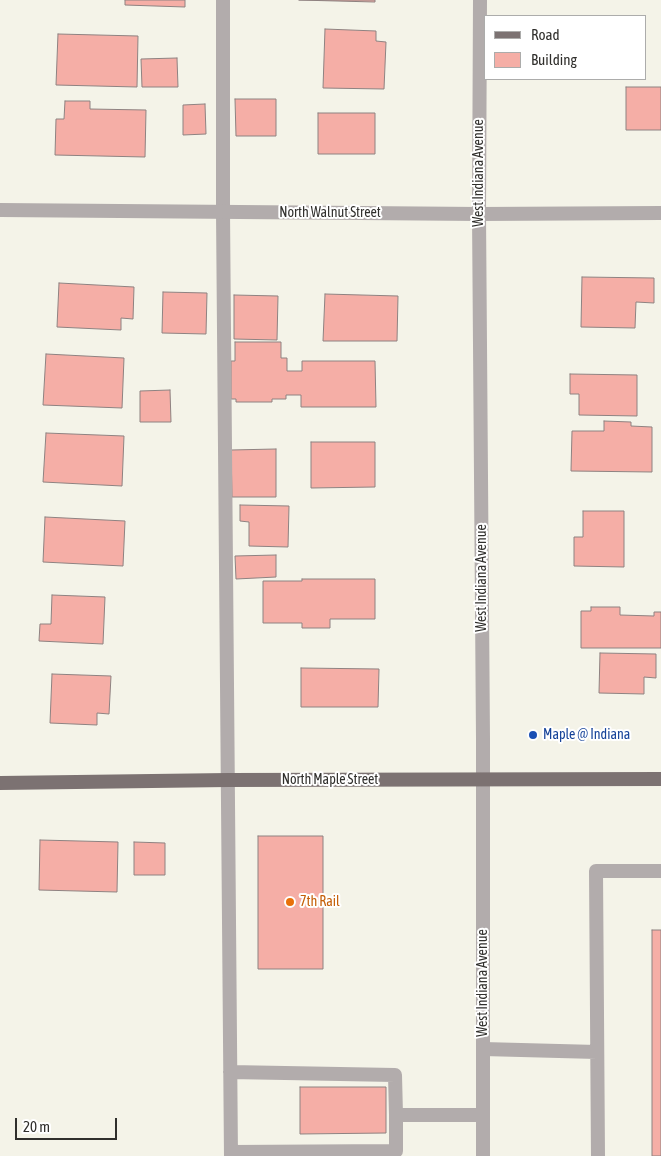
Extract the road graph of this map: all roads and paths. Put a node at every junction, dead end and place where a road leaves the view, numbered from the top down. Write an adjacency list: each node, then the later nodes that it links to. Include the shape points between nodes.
1 (222, 0): 4 (street)
2 (480, 0): 6 (street, West Indiana Avenue)
3 (0, 210): 4 (street, North Walnut Street)
4 (223, 212): 6 (street, North Walnut Street); 8 (street)
5 (661, 213): 6 (street, North Walnut Street)
6 (479, 214): 9 (street, West Indiana Avenue)
7 (661, 779): 9 (main road, North Maple Street)
8 (228, 780): 9 (main road, North Maple Street); 10 (main road, North Maple Street); 14 (street)
9 (483, 780): 12 (street, West Indiana Avenue)
10 (0, 783)
11 (661, 871): 13 (street, via 596,871)
12 (483, 1049): 13 (street); 16 (street, West Indiana Avenue)
13 (597, 1052): 20 (street)
14 (230, 1072): 15 (street, via 395,1075); 17 (street)
15 (396, 1115): 16 (street); 18 (street)
16 (483, 1115): 19 (street, West Indiana Avenue)
17 (231, 1154): 18 (street)
18 (396, 1154)
19 (483, 1156)
20 (598, 1156)

